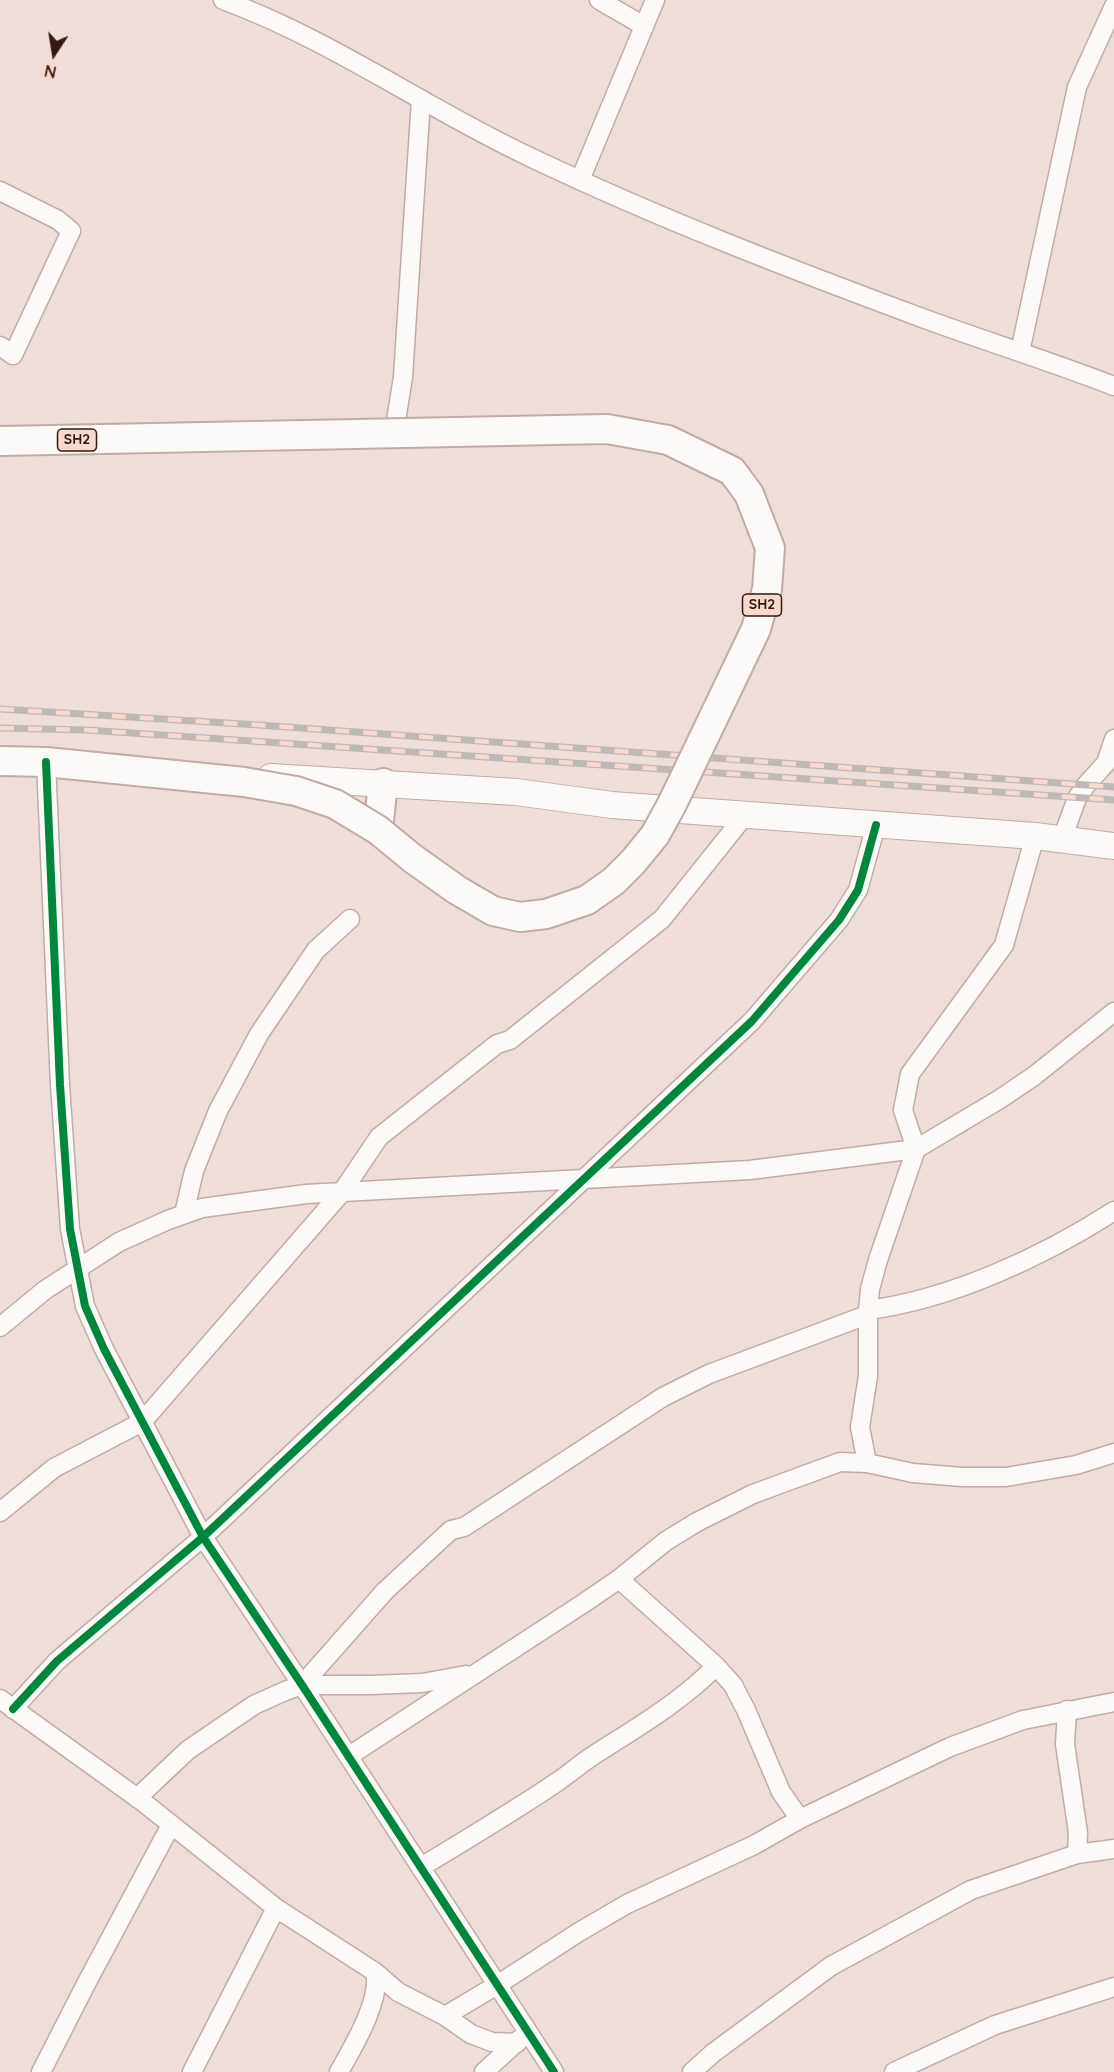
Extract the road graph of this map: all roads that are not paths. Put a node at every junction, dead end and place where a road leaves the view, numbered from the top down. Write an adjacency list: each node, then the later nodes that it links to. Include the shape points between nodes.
1 (223, 0): 6 (street, via 279,23)
2 (599, 0): 5 (street)
3 (655, 0): 5 (street)
4 (1114, 6): 10 (street, via 1077,87)
5 (644, 26): 7 (street)
6 (420, 99): 7 (street); 12 (street, via 403,377)
7 (580, 180): 10 (street, via 694,230)
8 (0, 191): 9 (street, via 58,220 71,231 13,355)
9 (0, 346)
10 (1020, 352): 11 (street)
11 (1114, 386)
12 (394, 434): 13 (main road, SH2, bridge); 21 (main road, SH2, bridge, via 607,429 668,440 732,471 748,494 770,548 767,589 756,629 668,812 655,835 614,881 587,900 546,914 520,917 494,911 457,890)
13 (0, 441)
14 (1114, 739): 23 (street, via 1106,763 1077,798)
15 (0, 761): 16 (main road, SH2)
16 (46, 762): 17 (main road, SH2); 32 (street, via 60,1085)
17 (144, 771): 18 (main road); 21 (main road, SH2, bridge, via 296,791 335,804)
18 (383, 783): 19 (main road); 21 (main road)
19 (746, 814): 20 (main road); 29 (street, via 662,919 510,1040 497,1044 379,1137)
20 (876, 825): 22 (main road); 28 (street, via 858,890 838,920 752,1021)
21 (378, 830)
22 (1035, 836): 23 (main road); 27 (street, via 1004,945 910,1074 903,1110)
23 (1062, 839): 24 (main road)
24 (1114, 846)
25 (350, 919): 31 (street, via 316,950 259,1034 218,1111 194,1171)
26 (1114, 1012): 27 (street, via 1034,1076)
27 (916, 1149): 28 (street, via 750,1170); 33 (street, via 878,1260)
28 (583, 1179): 29 (street); 39 (street)
29 (342, 1192): 31 (street, via 202,1208); 35 (street)
30 (1114, 1211): 33 (street, via 1015,1264 922,1299)
31 (184, 1214): 32 (street, via 119,1242)
32 (76, 1269): 34 (street); 35 (street, via 85,1306)
33 (867, 1313): 37 (street, via 868,1376 860,1427); 43 (street, via 709,1374 663,1397 464,1527 451,1530 385,1591)
34 (0, 1327)
35 (142, 1422): 38 (street, via 54,1468); 39 (street)
36 (1114, 1453): 37 (street, via 1076,1465 1006,1477 913,1473)
37 (867, 1463): 40 (street, via 840,1462 753,1494 697,1522)
38 (0, 1512)
39 (203, 1537): 43 (street); 45 (street)
40 (619, 1579): 41 (street); 42 (street)
41 (716, 1666): 49 (street, via 733,1685 781,1792); 53 (street, via 641,1726)
42 (474, 1674): 43 (street, via 422,1683); 47 (street)
43 (302, 1685): 47 (street); 48 (street, via 254,1705 225,1723 188,1750)
44 (1114, 1702): 46 (street)
45 (7, 1704): 48 (street)
46 (1066, 1710): 49 (street, via 1023,1720 950,1747); 52 (street, via 1065,1744 1078,1833)
47 (349, 1756): 53 (street)
48 (137, 1797): 50 (street)
49 (800, 1819): 56 (street, via 754,1845 627,1904)
50 (171, 1825): 54 (street); 60 (street)
51 (1114, 1849): 52 (street)
52 (1077, 1854): 65 (street, via 971,1890 831,1966)
53 (421, 1867): 56 (street)
54 (276, 1908): 55 (street); 61 (street)
55 (375, 1971): 58 (street, via 398,1992); 62 (street, via 373,2003)
56 (497, 1985): 58 (street); 59 (street)
57 (1114, 1987): 66 (street, via 995,2025)
58 (445, 2016): 59 (street, via 471,2034 492,2042)
59 (522, 2037): 63 (street); 64 (street)
60 (41, 2072)
61 (192, 2072)
62 (339, 2072)
63 (484, 2072)
64 (554, 2072)
65 (692, 2072)
66 (894, 2072)

